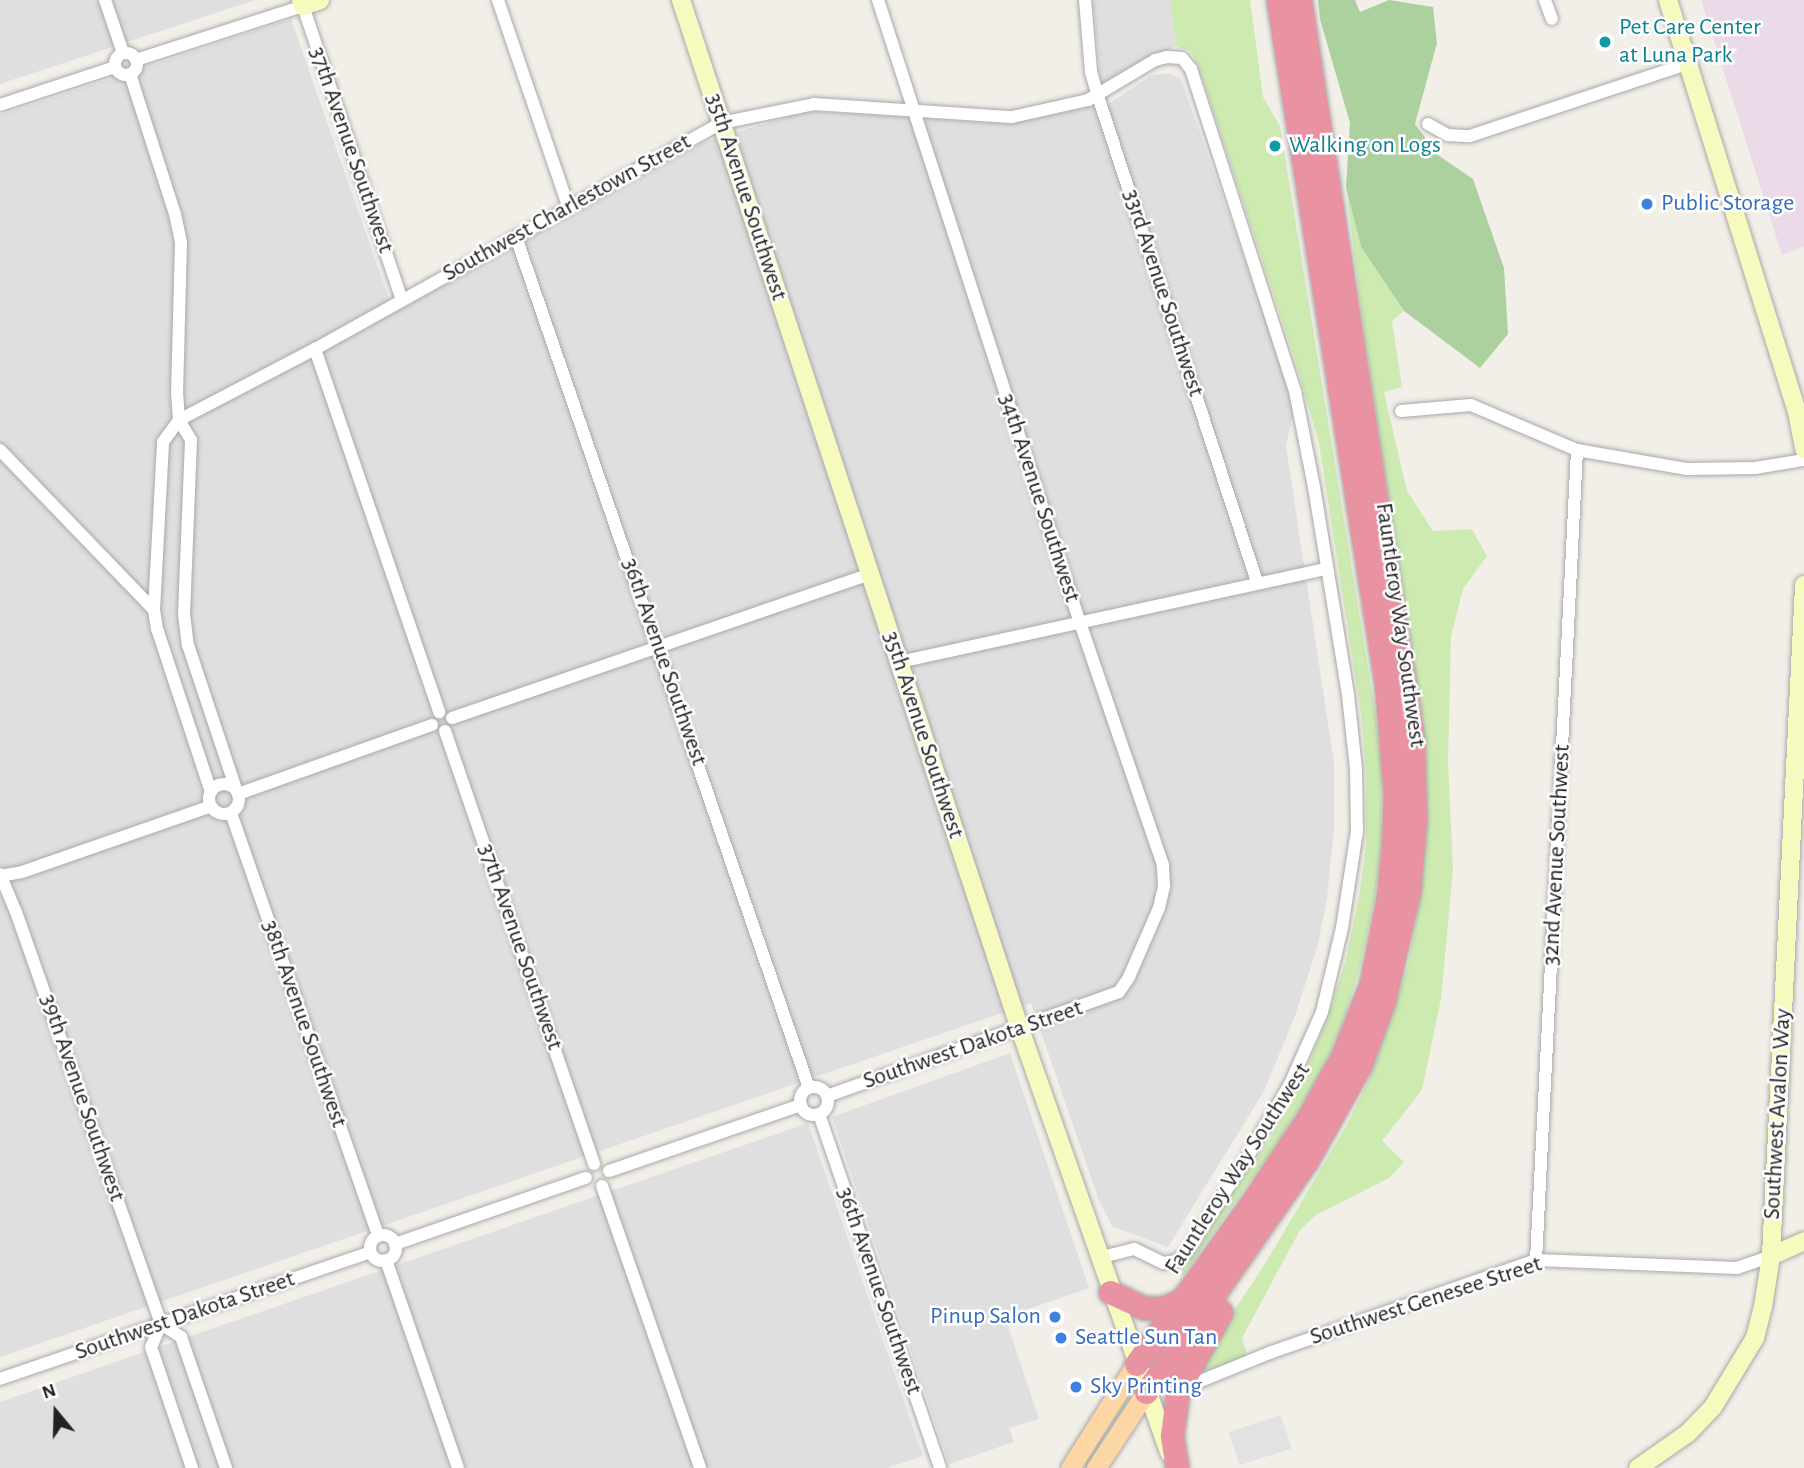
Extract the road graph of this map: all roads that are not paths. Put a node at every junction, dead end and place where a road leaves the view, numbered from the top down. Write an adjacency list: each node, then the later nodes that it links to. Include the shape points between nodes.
1 (105, 0): 12 (street)
2 (498, 0): 23 (street)
3 (681, 0): 21 (main road, 35th Avenue Southwest)
4 (878, 0): 20 (street, 34th Avenue Southwest)
5 (1085, 0): 18 (street, 33rd Avenue Southwest, via 1091,72)
6 (1278, 0): 70 (highway, Fauntleroy Way Southwest, via 1386,683 1395,794 1393,845 1371,984 1342,1057 1308,1118)
7 (1300, 0): 60 (highway, Fauntleroy Way Southwest, via 1411,729 1415,820 1409,891 1373,1037 1307,1160)
8 (1545, 0): 11 (street)
9 (1668, 0): 15 (main road)
10 (308, 2): 14 (street); 25 (street, 37th Avenue Southwest)
11 (1552, 19)
12 (123, 53): 14 (street); 16 (street)
13 (1182, 58): 18 (street, Southwest Charlestown Street, via 1155,60); 33 (street, Fauntleroy Way Southwest, via 1191,69 1296,391)
14 (136, 60): 17 (street, via 136,69)
15 (1687, 64): 22 (street, via 1470,136 1448,135); 29 (main road, via 1797,412)
16 (115, 67): 17 (street, via 121,74); 19 (street)
17 (130, 74): 28 (street, via 181,242)
18 (1098, 96): 20 (street, Southwest Charlestown Street, via 1012,117); 35 (street, 33rd Avenue Southwest)
19 (0, 105)
20 (914, 111): 21 (street, Southwest Charlestown Street, via 814,104); 38 (street, 34th Avenue Southwest)
21 (721, 123): 23 (street, Southwest Charlestown Street); 34 (main road, 35th Avenue Southwest)
22 (1428, 124)
23 (569, 208): 24 (street, Southwest Charlestown Street)
24 (516, 237): 25 (street, Southwest Charlestown Street); 39 (street, 36th Avenue Southwest)
25 (402, 300): 26 (street, Southwest Charlestown Street)
26 (315, 349): 28 (street, Southwest Charlestown Street); 41 (street)
27 (1401, 411): 31 (street, via 1471,405)
28 (179, 420): 37 (street, via 163,442); 45 (street, via 191,440 184,614 188,645)
29 (1804, 449)
30 (0, 450): 37 (street)
31 (1577, 450): 32 (street, via 1687,469 1755,468); 68 (street, 32nd Avenue Southwest)
32 (1804, 460)
33 (1327, 569): 35 (street); 66 (street, Fauntleroy Way Southwest, via 1348,695 1357,831 1342,928 1322,1013 1290,1084 1187,1252 1170,1263 1134,1250)
34 (870, 574): 39 (street); 40 (main road, 35th Avenue Southwest)
35 (1257, 582): 38 (street)
36 (1804, 585): 65 (main road, Southwest Avalon Way)
37 (153, 610): 46 (street)
38 (1080, 623): 40 (street); 50 (street, 34th Avenue Southwest, via 1163,865 1159,908)
39 (659, 647): 42 (street); 52 (street, 36th Avenue Southwest)
40 (899, 662): 51 (main road, 35th Avenue Southwest)
41 (439, 712): 42 (street); 43 (street)
42 (452, 718): 44 (street)
43 (432, 724): 44 (street, via 437,731); 45 (street)
44 (445, 731): 56 (street, 37th Avenue Southwest)
45 (237, 791): 46 (street, via 222,784); 48 (street, via 239,803)
46 (211, 792): 47 (street)
47 (211, 806): 48 (street, via 219,813); 49 (street, via 22,872)
48 (231, 813): 61 (street, 38th Avenue Southwest)
49 (0, 875): 71 (street, 39th Avenue Southwest)
50 (1119, 992): 51 (street, Southwest Dakota Street)
51 (1020, 1029): 53 (street, Southwest Dakota Street); 66 (main road, 35th Avenue Southwest)
52 (810, 1088): 53 (street); 54 (street, via 802,1095)
53 (827, 1097): 55 (street, via 827,1106)
54 (801, 1105): 55 (street, via 808,1114); 57 (street)
55 (819, 1114): 80 (street, 36th Avenue Southwest)
56 (594, 1164): 57 (street, via 603,1164); 58 (street)
57 (609, 1171): 59 (street, via 609,1180)
58 (586, 1178): 59 (street, via 594,1186); 63 (street)
59 (602, 1186): 79 (street)
60 (1259, 1231): 74 (highway, via 1236,1288 1201,1342); 75 (highway, Fauntleroy Way Southwest)
61 (378, 1236): 63 (street, via 389,1236); 64 (street, via 371,1242)
62 (1804, 1241): 65 (main road, Southwest Genesee Street)
63 (396, 1244): 67 (street, via 395,1254)
64 (370, 1252): 67 (street); 71 (street, Southwest Dakota Street)
65 (1771, 1256): 68 (street, Southwest Genesee Street, via 1737,1268); 84 (main road, Southwest Avalon Way, via 1755,1338 1727,1388 1691,1430)
66 (1099, 1258): 69 (main road, 35th Avenue Southwest)
67 (386, 1260): 78 (street)
68 (1536, 1260): 74 (street, Southwest Genesee Street, via 1269,1353)
69 (1110, 1292): 70 (highway, via 1144,1308 1163,1308); 72 (main road, 35th Avenue Southwest)
70 (1184, 1299): 72 (highway, Fauntleroy Way Southwest)
71 (161, 1324): 73 (street, Southwest Dakota Street); 76 (street, via 151,1347); 77 (street, 39th Avenue Southwest, via 181,1337)
72 (1136, 1364): 75 (main road, 35th Avenue Southwest); 81 (main road, Fauntleroy Way Southwest)
73 (0, 1380)
74 (1178, 1390): 83 (highway, via 1172,1435)
75 (1146, 1392): 82 (main road, Fauntleroy Way Southwest); 83 (main road, 35th Avenue Southwest)
76 (192, 1468)
77 (226, 1468)
78 (458, 1468)
79 (700, 1468)
80 (940, 1468)
81 (1070, 1468)
82 (1096, 1468)
83 (1175, 1468)
84 (1638, 1468)

